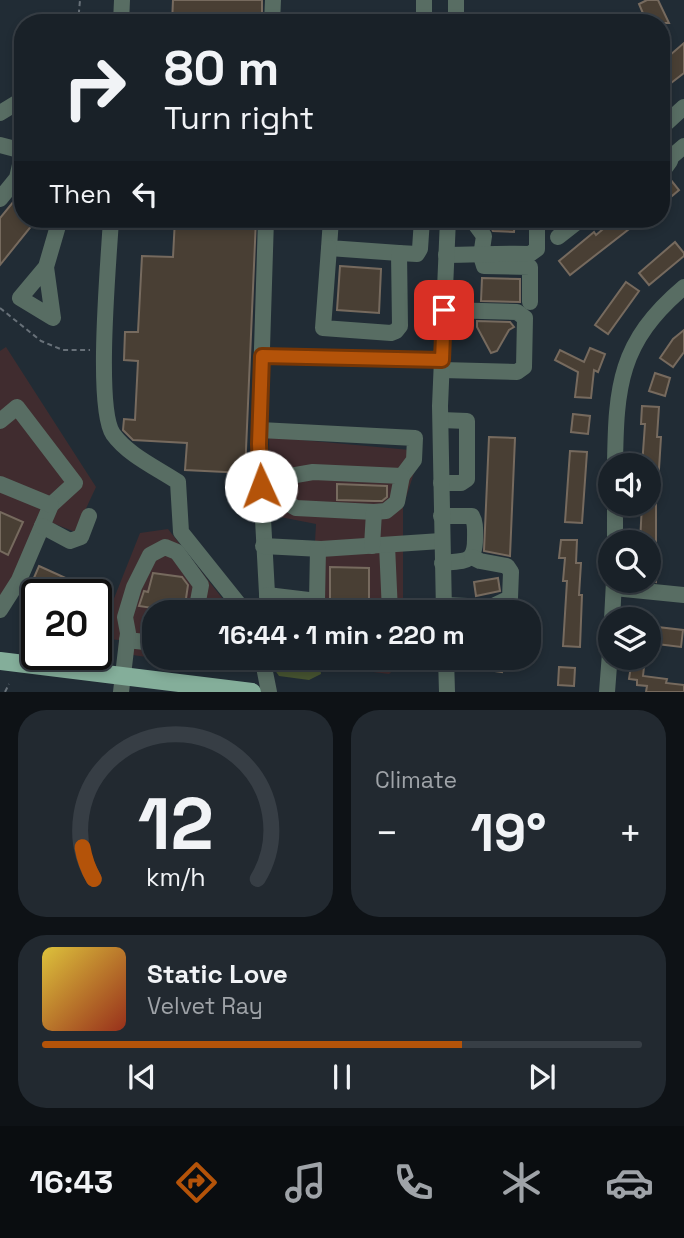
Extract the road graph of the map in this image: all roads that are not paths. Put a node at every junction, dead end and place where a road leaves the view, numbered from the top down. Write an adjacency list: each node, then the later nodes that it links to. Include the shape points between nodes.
1 (14, 182): 2 (street)
2 (0, 199)
3 (57, 228): 17 (street)
4 (111, 228): 51 (street, via 104,351 106,416 124,447 178,482 181,532)
5 (266, 228): 22 (street)
6 (330, 228): 13 (street)
7 (422, 228): 14 (street, via 417,254)
8 (448, 228): 15 (street)
9 (478, 228): 16 (street, via 484,236)
10 (537, 228): 16 (street, via 537,249 530,254)
11 (569, 228): 12 (street)
12 (558, 237)
13 (329, 248): 14 (street); 21 (street, via 323,328)
14 (399, 253): 21 (street, via 400,326 396,331)
15 (446, 255): 16 (street); 20 (street)
16 (481, 256): 19 (street, via 484,266 530,267)
17 (46, 267)
18 (684, 287): 30 (street, via 648,323 628,357 619,387)
19 (530, 302)
20 (444, 310): 24 (street); 24 (street, via 522,314 524,367 517,372)
21 (339, 328): 23 (street)
22 (262, 356): 23 (street); 27 (street)
23 (337, 357): 24 (street)
24 (442, 365): 25 (street)
25 (441, 420): 28 (street); 29 (street, via 467,421)
26 (0, 421): 36 (street, via 17,407 75,483)
27 (260, 430): 31 (street, via 415,438 414,460); 35 (street)
28 (441, 438): 29 (street); 32 (street)
29 (467, 438): 32 (street, via 467,479)
30 (615, 453)
31 (402, 476): 34 (street, via 313,472 290,476); 37 (street, via 397,502 386,511)
32 (441, 483): 39 (street)
33 (0, 484): 36 (street)
34 (278, 484): 35 (street); 37 (street, via 280,499 296,508)
35 (261, 486): 43 (street)
36 (51, 505): 40 (street)
37 (374, 512): 42 (street)
38 (89, 516): 40 (street, via 81,537 70,541)
39 (441, 516): 41 (street); 45 (street, via 472,516)
40 (42, 526): 58 (street, via 19,580)
41 (441, 541): 42 (street); 46 (street)
42 (380, 545): 44 (street); 55 (street)
43 (263, 546): 44 (street); 48 (street)
44 (318, 549): 54 (street)
45 (472, 557): 46 (street); 57 (street, via 507,566 511,572 510,598)
46 (442, 563): 56 (street)
47 (661, 592): 49 (street)
48 (267, 595): 52 (street); 53 (street)
49 (684, 595)
50 (198, 600): 59 (street, via 201,586 177,552 165,547 150,555 125,617)
51 (235, 600)
52 (267, 600)
53 (288, 600)
54 (317, 600)
55 (388, 600)
56 (444, 600)
57 (506, 600)
58 (0, 610)
59 (127, 640): 60 (street); 65 (street)
60 (142, 642)
61 (0, 661): 65 (main road)
62 (265, 670): 68 (street)
63 (446, 670): 69 (street)
64 (609, 670): 70 (street)
65 (123, 683): 66 (main road)
66 (197, 689): 67 (main road)
67 (252, 692)
68 (269, 692)
69 (447, 692)
70 (607, 692)

